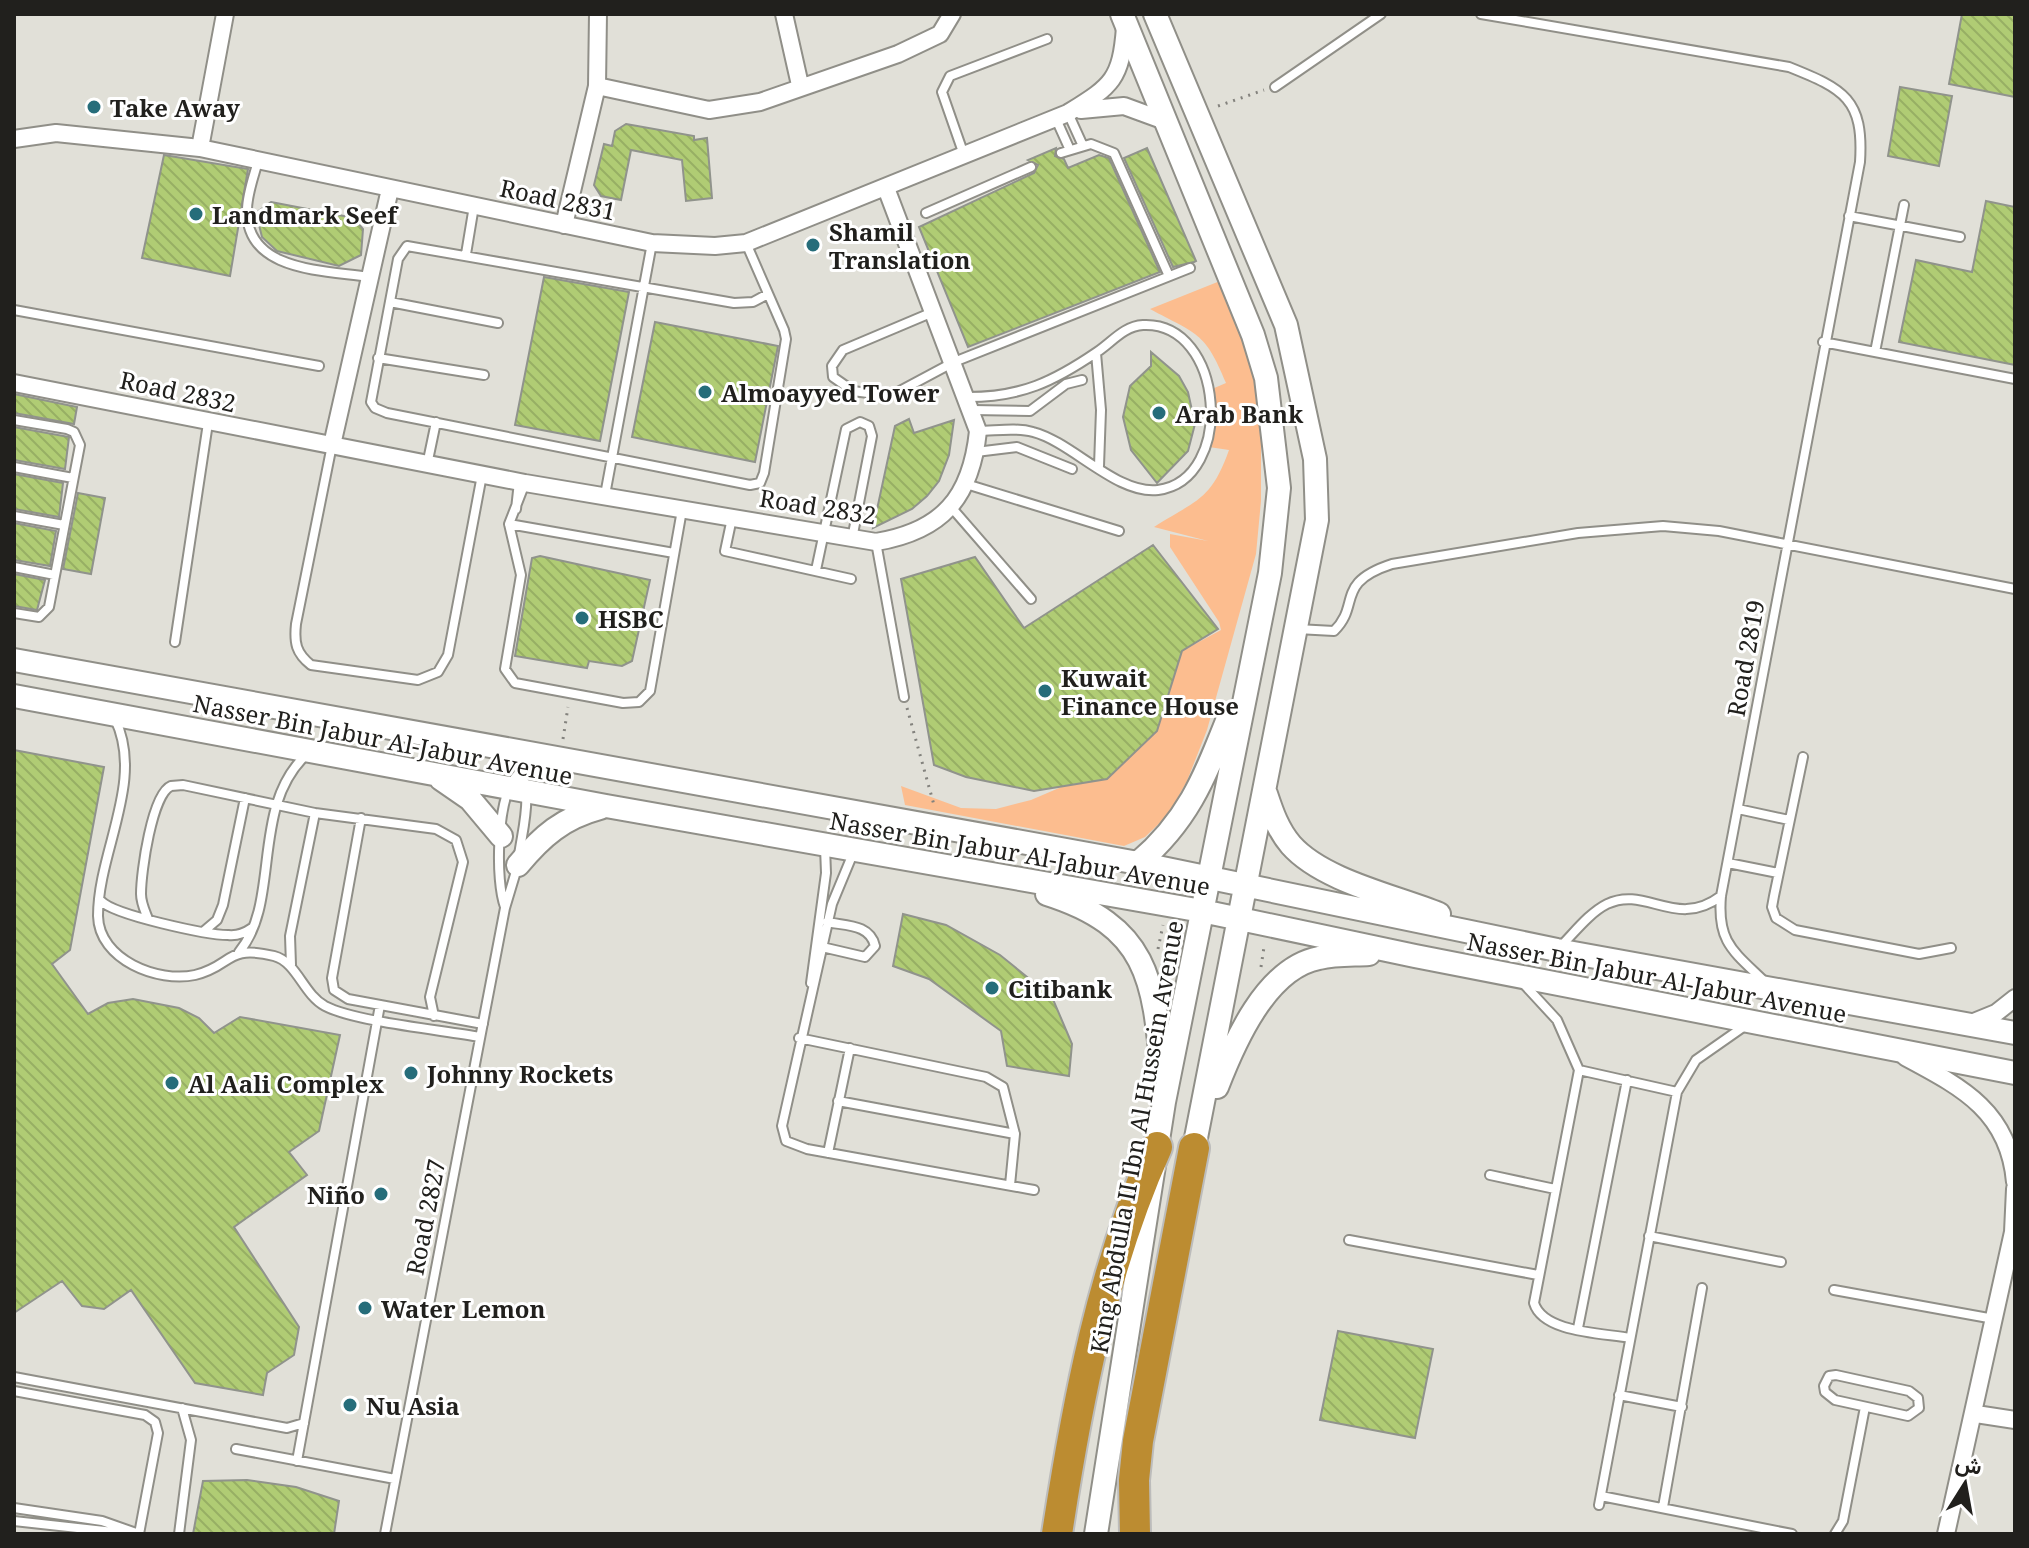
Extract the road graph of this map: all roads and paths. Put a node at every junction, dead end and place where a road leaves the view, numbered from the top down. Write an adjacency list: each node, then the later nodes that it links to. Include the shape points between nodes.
1 (225, 14): 18 (street)
2 (598, 14): 11 (street)
3 (784, 14): 10 (street)
4 (952, 14): 10 (street, via 940,34)
5 (1155, 14): 13 (main road)
6 (1381, 14): 12 (lane)
7 (1481, 14): 27 (lane, Road 2819, via 1737,56 1819,79 1856,109 1862,128)
8 (1124, 18): 14 (street, Road 2831, via 1122,62 1114,81); 15 (main road, King Abdulla II Ibn Al Hussein Avenue)
9 (1047, 39): 19 (lane, via 950,76 944,83 942,92)
10 (800, 85): 11 (street, via 760,102 709,110)
11 (597, 86): 28 (street)
12 (1275, 87): 13 (path)
13 (1195, 114): 89 (main road, via 1286,325 1299,370 1315,459 1317,520)
14 (1062, 116): 15 (street, Road 2831, via 1124,106); 17 (lane); 17 (lane, via 1066,152); 19 (street, Road 2831)
15 (1165, 121): 92 (main road, King Abdulla II Ibn Al Hussein Avenue, via 1266,378 1279,488 1270,573)
16 (16, 132): 18 (street, Road 2831)
17 (1083, 146): 35 (lane, via 1100,145 1114,153)
18 (200, 148): 20 (street, Road 2831)
19 (964, 156): 22 (street, Road 2831)
20 (258, 161): 23 (street, Road 2831); 36 (lane, via 247,210 254,244 272,258)
21 (1031, 167): 26 (lane)
22 (886, 188): 32 (street, Road 2831); 41 (street, Road 2832)
23 (390, 189): 25 (street, Road 2831); 36 (street)
24 (1904, 205): 29 (lane)
25 (474, 206): 28 (street, Road 2831); 33 (lane)
26 (926, 213)
27 (1849, 216): 29 (lane); 43 (lane, Road 2819)
28 (564, 225): 31 (street, Road 2831)
29 (1899, 226): 30 (lane); 44 (lane)
30 (1960, 237)
31 (652, 243): 32 (street, Road 2831); 37 (lane)
32 (746, 243): 38 (lane)
33 (466, 254): 37 (lane); 39 (lane, via 407,246 399,254)
34 (1190, 268): 35 (lane)
35 (1169, 276): 47 (lane)
36 (370, 277): 58 (street)
37 (644, 288): 38 (lane, via 740,303); 60 (lane)
38 (768, 294): 60 (lane, via 786,348 760,483)
39 (390, 302): 42 (lane); 46 (lane)
40 (14, 310): 48 (lane)
41 (933, 312): 47 (street, Road 2832); 47 (lane, via 843,350 832,366 833,377 853,391 883,395)
42 (498, 323)
43 (1823, 342): 44 (lane); 80 (lane, Road 2819)
44 (1875, 352): 50 (lane)
45 (1096, 353): 53 (lane, via 1023,393); 62 (lane); 62 (lane, via 1125,330 1158,326 1193,351 1212,399 1205,449 1186,477 1173,485 1142,488)
46 (378, 358): 49 (lane); 55 (lane, via 371,395 375,408)
47 (954, 362): 53 (street, Road 2832)
48 (319, 366)
49 (484, 375)
50 (2015, 379)
51 (1082, 380): 53 (lane, via 1066,384 1030,411)
52 (14, 383): 56 (street, Road 2832)
53 (970, 404): 57 (street, Road 2832)
54 (14, 420): 66 (lane, via 74,432 80,445)
55 (436, 422): 60 (lane); 61 (lane)
56 (208, 423): 58 (street, Road 2832); 90 (lane)
57 (978, 431): 59 (street, Road 2832); 62 (lane, via 1035,432)
58 (332, 445): 61 (street, Road 2832); 65 (lane, via 294,641 299,655 311,665 418,680 438,672 448,655)
59 (976, 452): 64 (lane, via 1017,447); 68 (street, Road 2832)
60 (612, 457): 69 (lane)
61 (427, 465): 65 (street, Road 2832)
62 (1099, 466)
63 (14, 467): 66 (lane)
64 (1072, 469)
65 (482, 475): 67 (street, Road 2832)
66 (73, 478): 75 (lane)
67 (522, 482): 69 (street, Road 2832); 74 (lane)
68 (966, 484): 70 (street, Road 2832); 76 (lane)
69 (605, 495): 71 (street, Road 2832)
70 (951, 507): 79 (street, Road 2832, via 929,526); 87 (lane)
71 (682, 510): 73 (street, Road 2832); 81 (lane)
72 (14, 516): 75 (lane)
73 (732, 516): 77 (street, Road 2832); 83 (lane, via 725,551)
74 (509, 524): 81 (lane); 81 (lane, via 521,575 508,677 515,683 623,703 639,702 650,691)
75 (64, 525): 84 (lane)
76 (1119, 531)
77 (824, 535): 78 (street, Road 2832); 78 (lane, via 846,429 860,422 869,426 872,436); 83 (lane)
78 (852, 539): 79 (street, Road 2832)
79 (876, 542): 94 (lane)
80 (1786, 544): 86 (lane); 89 (lane, via 1691,528 1635,526 1392,564 1353,587 1334,631); 106 (lane, Road 2819)
81 (674, 553)
82 (14, 567): 84 (lane)
83 (816, 570): 85 (lane)
84 (55, 575): 88 (lane, via 45,613)
85 (851, 579)
86 (2015, 589)
87 (1031, 599)
88 (14, 613)
89 (1296, 629): 102 (main road)
90 (175, 642)
91 (14, 660): 96 (main road, Nasser Bin Jabur Al-Jabur Avenue)
92 (1248, 671): 114 (main road, via 1193,801); 119 (main road, King Abdulla II Ibn Al Hussein Avenue)
93 (14, 696): 95 (main road, Nasser Bin Jabur Al-Jabur Avenue)
94 (904, 697): 110 (path)
95 (113, 714): 97 (main road, Nasser Bin Jabur Al-Jabur Avenue); 122 (lane, via 123,740 125,767)
96 (499, 747): 98 (main road, Nasser Bin Jabur Al-Jabur Avenue); 101 (lane)
97 (309, 752): 100 (main road, Nasser Bin Jabur Al-Jabur Avenue); 104 (lane, via 287,775)
98 (550, 757): 101 (lane); 110 (main road, Nasser Bin Jabur Al-Jabur Avenue)
99 (1803, 757): 109 (lane)
100 (429, 773): 101 (main road, Nasser Bin Jabur Al-Jabur Avenue); 111 (main road, via 470,799)
101 (519, 784): 105 (main road, Nasser Bin Jabur Al-Jabur Avenue); 111 (lane, Road 2827); 116 (lane, Road 2827)
102 (1265, 793): 120 (main road); 130 (main road, via 1277,825 1305,857 1359,885)
103 (245, 798): 104 (lane); 125 (lane, via 177,784 161,793 141,893); 129 (lane, via 223,905 217,920)
104 (276, 805): 107 (lane); 128 (lane)
105 (606, 806): 112 (main road, Nasser Bin Jabur Al-Jabur Avenue); 116 (main road, via 562,822)
106 (1738, 809): 109 (lane); 115 (lane, Road 2819)
107 (315, 813): 108 (lane); 136 (lane, via 290,936)
108 (361, 818): 141 (lane, via 332,984 343,998); 142 (lane, via 436,829 456,840 461,850 461,873 430,997)
109 (1789, 820): 118 (lane)
110 (941, 828): 114 (main road, Nasser Bin Jabur Al-Jabur Avenue)
111 (501, 836): 123 (lane, Road 2827, via 499,883)
112 (825, 844): 113 (main road, Nasser Bin Jabur Al-Jabur Avenue); 138 (lane)
113 (855, 850): 117 (main road, Nasser Bin Jabur Al-Jabur Avenue); 127 (lane)
114 (1138, 863): 119 (main road, Nasser Bin Jabur Al-Jabur Avenue)
115 (1728, 863): 118 (lane); 121 (lane, Road 2819)
116 (518, 865): 123 (lane, Road 2827)
117 (968, 870): 124 (main road, Nasser Bin Jabur Al-Jabur Avenue); 157 (main road, via 1067,900 1108,923 1133,947 1154,994)
118 (1778, 873): 132 (lane, via 1772,907 1785,927 1919,954)
119 (1208, 877): 120 (main road, Nasser Bin Jabur Al-Jabur Avenue); 124 (main road, King Abdulla II Ibn Al Hussein Avenue)
120 (1247, 885): 126 (main road); 130 (main road, Nasser Bin Jabur Al-Jabur Avenue)
121 (1721, 896): 133 (lane, via 1694,911 1632,901 1610,903); 139 (lane, Road 2819, via 1719,921 1725,940)
122 (101, 901): 125 (lane, via 115,911); 134 (lane, via 102,934 112,952 129,964 187,976)
123 (505, 908): 145 (lane, Road 2827)
124 (1202, 911): 126 (main road, Nasser Bin Jabur Al-Jabur Avenue); 157 (main road, King Abdulla II Ibn Al Hussein Avenue)
125 (148, 919): 129 (lane)
126 (1241, 919): 135 (main road, Nasser Bin Jabur Al-Jabur Avenue); 160 (main road)
127 (827, 922): 131 (lane); 131 (lane, via 864,929 875,946 865,957)
128 (253, 927): 129 (lane, via 230,935); 134 (lane)
129 (204, 931)
130 (1496, 936): 133 (main road, Nasser Bin Jabur Al-Jabur Avenue)
131 (822, 947): 138 (lane)
132 (1951, 948)
133 (1557, 950): 139 (main road, Nasser Bin Jabur Al-Jabur Avenue)
134 (239, 952): 136 (lane, via 280,958)
135 (1415, 956): 137 (main road, Nasser Bin Jabur Al-Jabur Avenue); 160 (main road, via 1316,958 1287,974 1238,1033)
136 (291, 967): 143 (lane, via 303,988 325,1005)
137 (1515, 975): 144 (main road, Nasser Bin Jabur Al-Jabur Avenue); 152 (lane, via 1557,1020)
138 (811, 984): 149 (lane)
139 (1773, 990): 146 (main road, Nasser Bin Jabur Al-Jabur Avenue)
140 (2015, 998): 146 (street)
141 (380, 1005): 142 (lane); 143 (lane)
142 (434, 1016): 145 (lane)
143 (377, 1019): 148 (lane); 190 (lane)
144 (1750, 1023): 151 (main road, Nasser Bin Jabur Al-Jabur Avenue); 155 (lane, via 1709,1047)
145 (483, 1024): 148 (lane, Road 2827)
146 (1969, 1024): 147 (main road, Nasser Bin Jabur Al-Jabur Avenue)
147 (2015, 1033)
148 (480, 1037): 193 (lane, Road 2827)
149 (799, 1038): 150 (lane); 161 (lane, via 782,1126 786,1141)
150 (850, 1048): 156 (lane); 158 (lane, via 986,1077 1003,1087)
151 (1889, 1049): 153 (main road, Nasser Bin Jabur Al-Jabur Avenue); 163 (street, via 1965,1090 1986,1111 2003,1137)
152 (1579, 1070): 154 (lane); 165 (lane)
153 (2015, 1073)
154 (1627, 1080): 155 (lane); 176 (lane)
155 (1677, 1092): 169 (lane)
156 (838, 1101): 158 (lane); 161 (lane)
157 (1164, 1102): 159 (main road, King Abdulla II Ibn Al Hussein Avenue)
158 (1015, 1134): 164 (lane)
159 (1157, 1147): 204 (highway, via 1134,1201 1101,1310 1072,1434); 205 (main road, King Abdulla II Ibn Al Hussein Avenue)
160 (1194, 1148): 206 (highway, via 1138,1441)
161 (828, 1153): 164 (lane)
162 (1490, 1175): 165 (lane)
163 (2015, 1182)
164 (1010, 1185): 167 (lane)
165 (1555, 1189): 172 (lane)
166 (2015, 1189): 168 (street)
167 (1034, 1190)
168 (2014, 1230): 175 (street)
169 (1649, 1236): 171 (lane); 177 (lane)
170 (1349, 1240): 172 (lane)
171 (1781, 1262)
172 (1538, 1275): 176 (lane, via 1537,1312 1543,1319)
173 (1702, 1288): 184 (lane)
174 (1834, 1290): 175 (lane)
175 (1995, 1320): 188 (street)
176 (1578, 1328): 177 (lane)
177 (1630, 1338): 182 (lane)
178 (15, 1377): 179 (lane); 180 (lane)
179 (68, 1387): 181 (lane); 183 (lane)
180 (14, 1390): 183 (lane)
181 (112, 1395): 186 (lane); 187 (lane)
182 (1619, 1395): 184 (lane); 194 (lane, via 1600,1500)
183 (65, 1400): 187 (lane)
184 (1682, 1407): 194 (lane)
185 (1865, 1407): 185 (lane, via 1908,1416 1920,1403 1909,1391 1836,1375 1825,1381 1829,1397); 208 (lane, via 1843,1521)
186 (182, 1408): 190 (lane, via 287,1428); 202 (lane, via 191,1440)
187 (110, 1409): 201 (lane, via 151,1417 158,1427)
188 (1976, 1414): 189 (street); 209 (street)
189 (2015, 1420)
190 (304, 1423): 192 (lane)
191 (236, 1449): 192 (lane)
192 (297, 1461): 193 (lane)
193 (395, 1479): 203 (lane, Road 2827)
194 (1663, 1507): 207 (lane)
195 (14, 1508): 196 (lane)
196 (45, 1513): 197 (lane); 199 (lane)
197 (89, 1519): 200 (lane); 201 (lane)
198 (14, 1521): 199 (lane)
199 (43, 1525): 200 (lane)
200 (87, 1531): 201 (lane)
201 (141, 1534)
202 (179, 1534)
203 (385, 1534)
204 (1057, 1534)
205 (1096, 1534)
206 (1135, 1534)
207 (1792, 1534)
208 (1835, 1534)
209 (1946, 1534)

